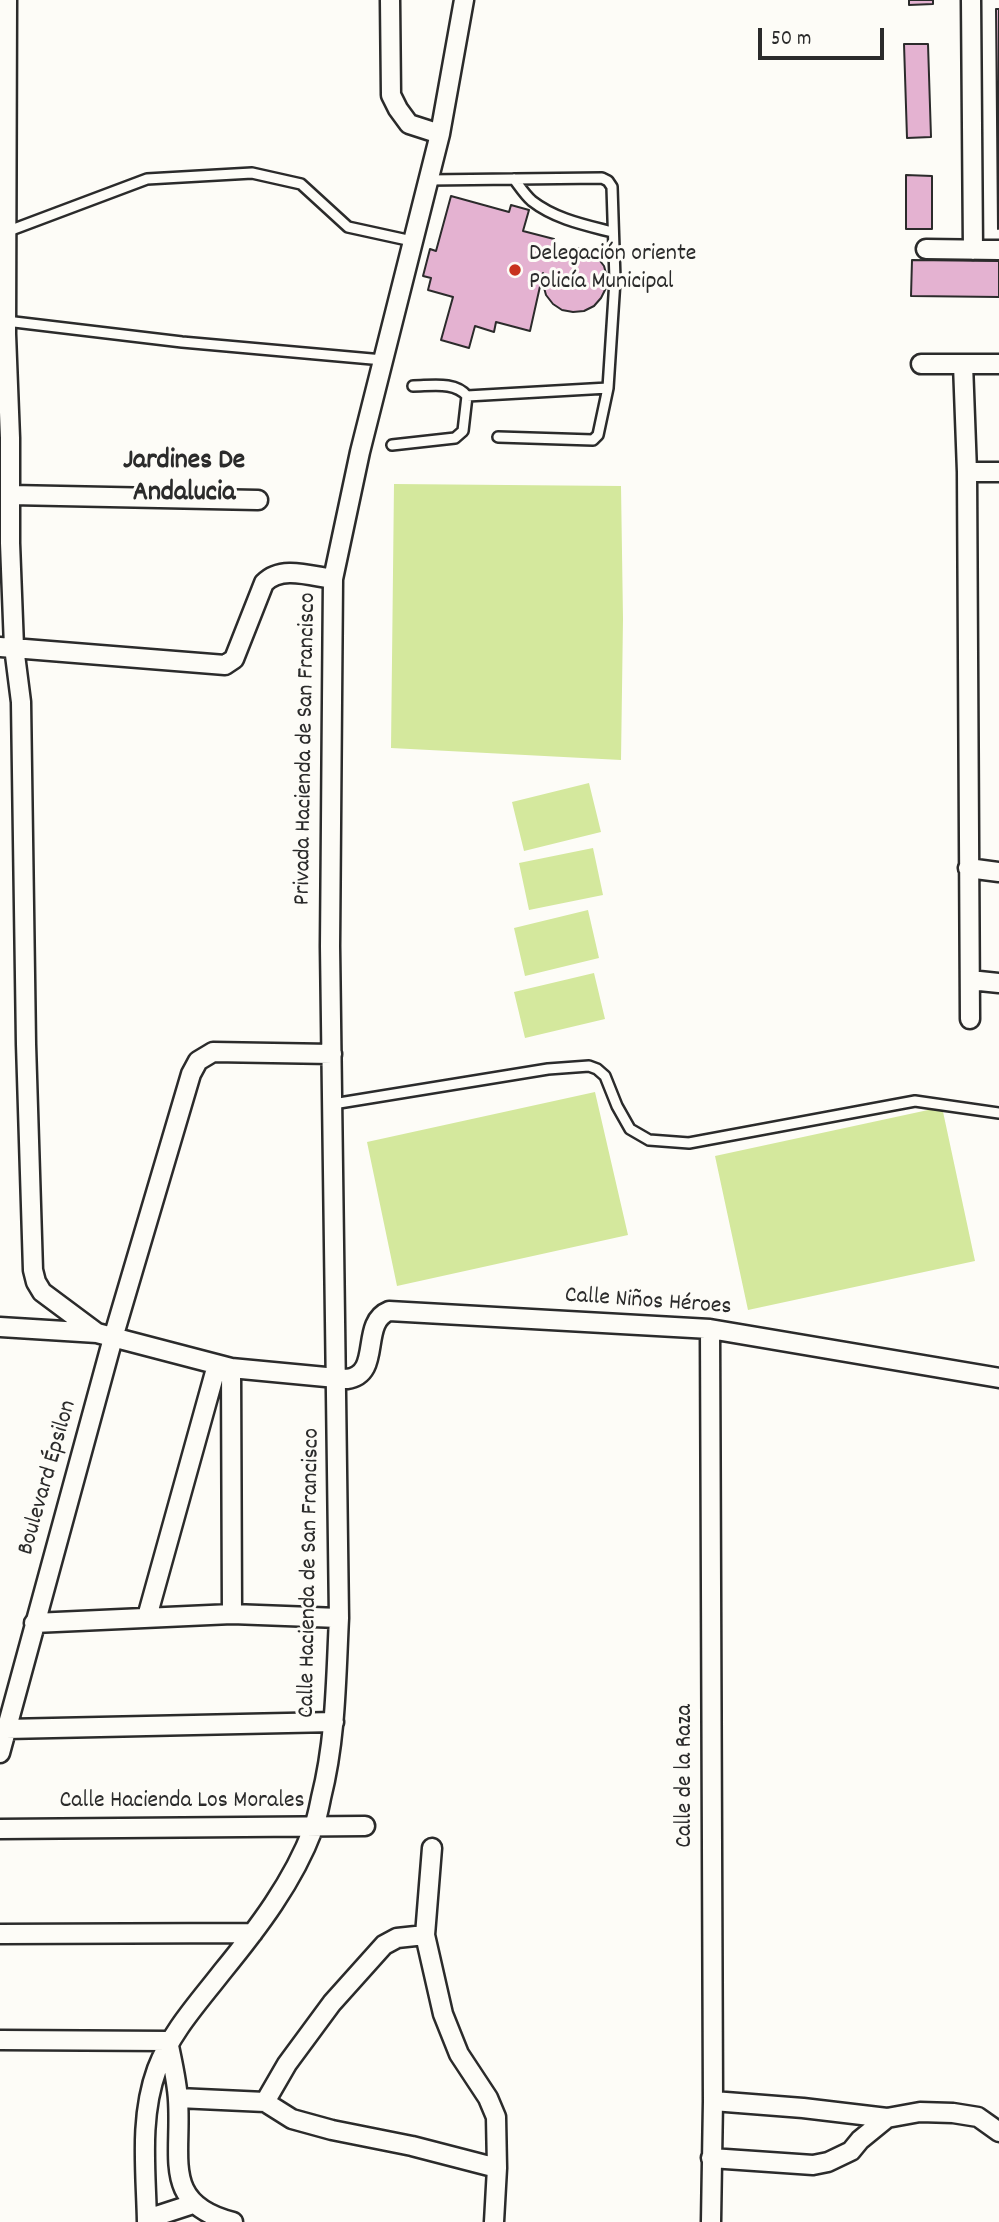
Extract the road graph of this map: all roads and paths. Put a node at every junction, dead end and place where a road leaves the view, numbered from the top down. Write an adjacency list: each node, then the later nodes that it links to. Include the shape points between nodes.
1 (7, 0): 5 (street)
2 (390, 0): 7 (street, via 391,95 410,124)
3 (464, 0): 7 (street, Privada Hacienda de San Francisco)
4 (971, 0): 14 (street)
5 (4, 21): 6 (street)
6 (3, 131): 10 (street)
7 (440, 134): 9 (street, Privada Hacienda de San Francisco)
8 (514, 179): 9 (lane); 11 (lane, via 542,208); 11 (lane, via 608,181 612,187)
9 (428, 180): 12 (street, Privada Hacienda de San Francisco)
10 (3, 232): 12 (lane, via 147,179 252,173 301,184 348,227); 16 (street)
11 (612, 232): 22 (lane, via 615,279)
12 (412, 241): 17 (street, Privada Hacienda de San Francisco)
13 (926, 249): 14 (street)
14 (973, 250): 15 (street)
15 (999, 250)
16 (4, 330): 17 (lane); 25 (street)
17 (383, 360): 32 (street, Privada Hacienda de San Francisco)
18 (921, 364): 19 (street)
19 (964, 364): 20 (street); 27 (street)
20 (999, 364)
21 (414, 386): 23 (lane, via 457,387)
22 (608, 388): 23 (lane); 24 (lane, via 593,440)
23 (467, 396): 26 (lane, via 460,435)
24 (498, 437)
25 (5, 438): 29 (street)
26 (393, 444)
27 (967, 472): 28 (street); 34 (street)
28 (999, 472)
29 (11, 495): 30 (street); 31 (street)
30 (258, 500)
31 (5, 543): 33 (street)
32 (334, 579): 33 (street, via 281,572 271,576 264,583 234,659 225,665); 39 (street, Privada Hacienda de San Francisco)
33 (7, 647): 44 (street, via 20,702 33,1270 43,1292)
34 (968, 868): 35 (street); 36 (street)
35 (999, 872)
36 (970, 980): 37 (street); 38 (street)
37 (999, 983)
38 (970, 1019)
39 (332, 1054): 40 (street, Privada Hacienda de San Francisco); 44 (street, Boulevard Épsilon, via 213,1052 198,1061)
40 (333, 1104): 41 (lane, via 589,1066 605,1076 630,1129 649,1140 689,1143 915,1101); 46 (street, Privada Hacienda de San Francisco)
41 (999, 1113)
42 (0, 1327): 44 (street)
43 (710, 1329): 46 (street, Calle Niños Héroes, via 389,1311 374,1326 363,1372 357,1378); 47 (street, Calle Niños Héroes); 65 (street, Calle de la Raza)
44 (105, 1336): 45 (street); 51 (street, Boulevard Épsilon)
45 (224, 1366): 46 (street); 48 (street); 49 (street)
46 (337, 1378): 50 (street, Calle Hacienda de San Francisco)
47 (999, 1378)
48 (232, 1615): 49 (street); 50 (street)
49 (148, 1617): 51 (street)
50 (339, 1618): 52 (street, Calle Hacienda de San Francisco)
51 (34, 1623): 53 (street, Boulevard Épsilon)
52 (334, 1722): 53 (street); 55 (street, Calle Hacienda de San Francisco)
53 (6, 1729): 54 (street, Boulevard Épsilon)
54 (0, 1753)
55 (314, 1826): 56 (street, Calle Hacienda Los Morales); 57 (street, Calle Hacienda Los Morales); 59 (street, Calle Hacienda de San Francisco, via 298,1863)
56 (365, 1826)
57 (0, 1829)
58 (432, 1849): 61 (street)
59 (253, 1933): 60 (street); 63 (street, Calle Hacienda de San Francisco)
60 (0, 1934)
61 (425, 1935): 66 (street, via 397,1938 384,1945 332,2003); 70 (street, via 443,2014 458,2054 496,2117)
62 (0, 2040): 63 (street)
63 (169, 2041): 64 (street); 73 (street, Calle Hacienda de San Francisco, via 149,2099 144,2146)
64 (178, 2098): 66 (street); 71 (street, via 179,2174)
65 (713, 2101): 67 (street); 69 (street, Calle de la Raza)
66 (265, 2102): 70 (street, via 292,2119)
67 (887, 2118): 68 (street, via 953,2113 978,2117); 69 (street, via 851,2151 828,2162 813,2165)
68 (999, 2132)
69 (711, 2158): 76 (street, Calle de la Raza)
70 (496, 2168): 75 (street)
71 (193, 2204): 72 (street); 74 (street, via 213,2217)
72 (174, 2216): 73 (street)
73 (147, 2221)
74 (233, 2222)
75 (494, 2222)
76 (711, 2222)

